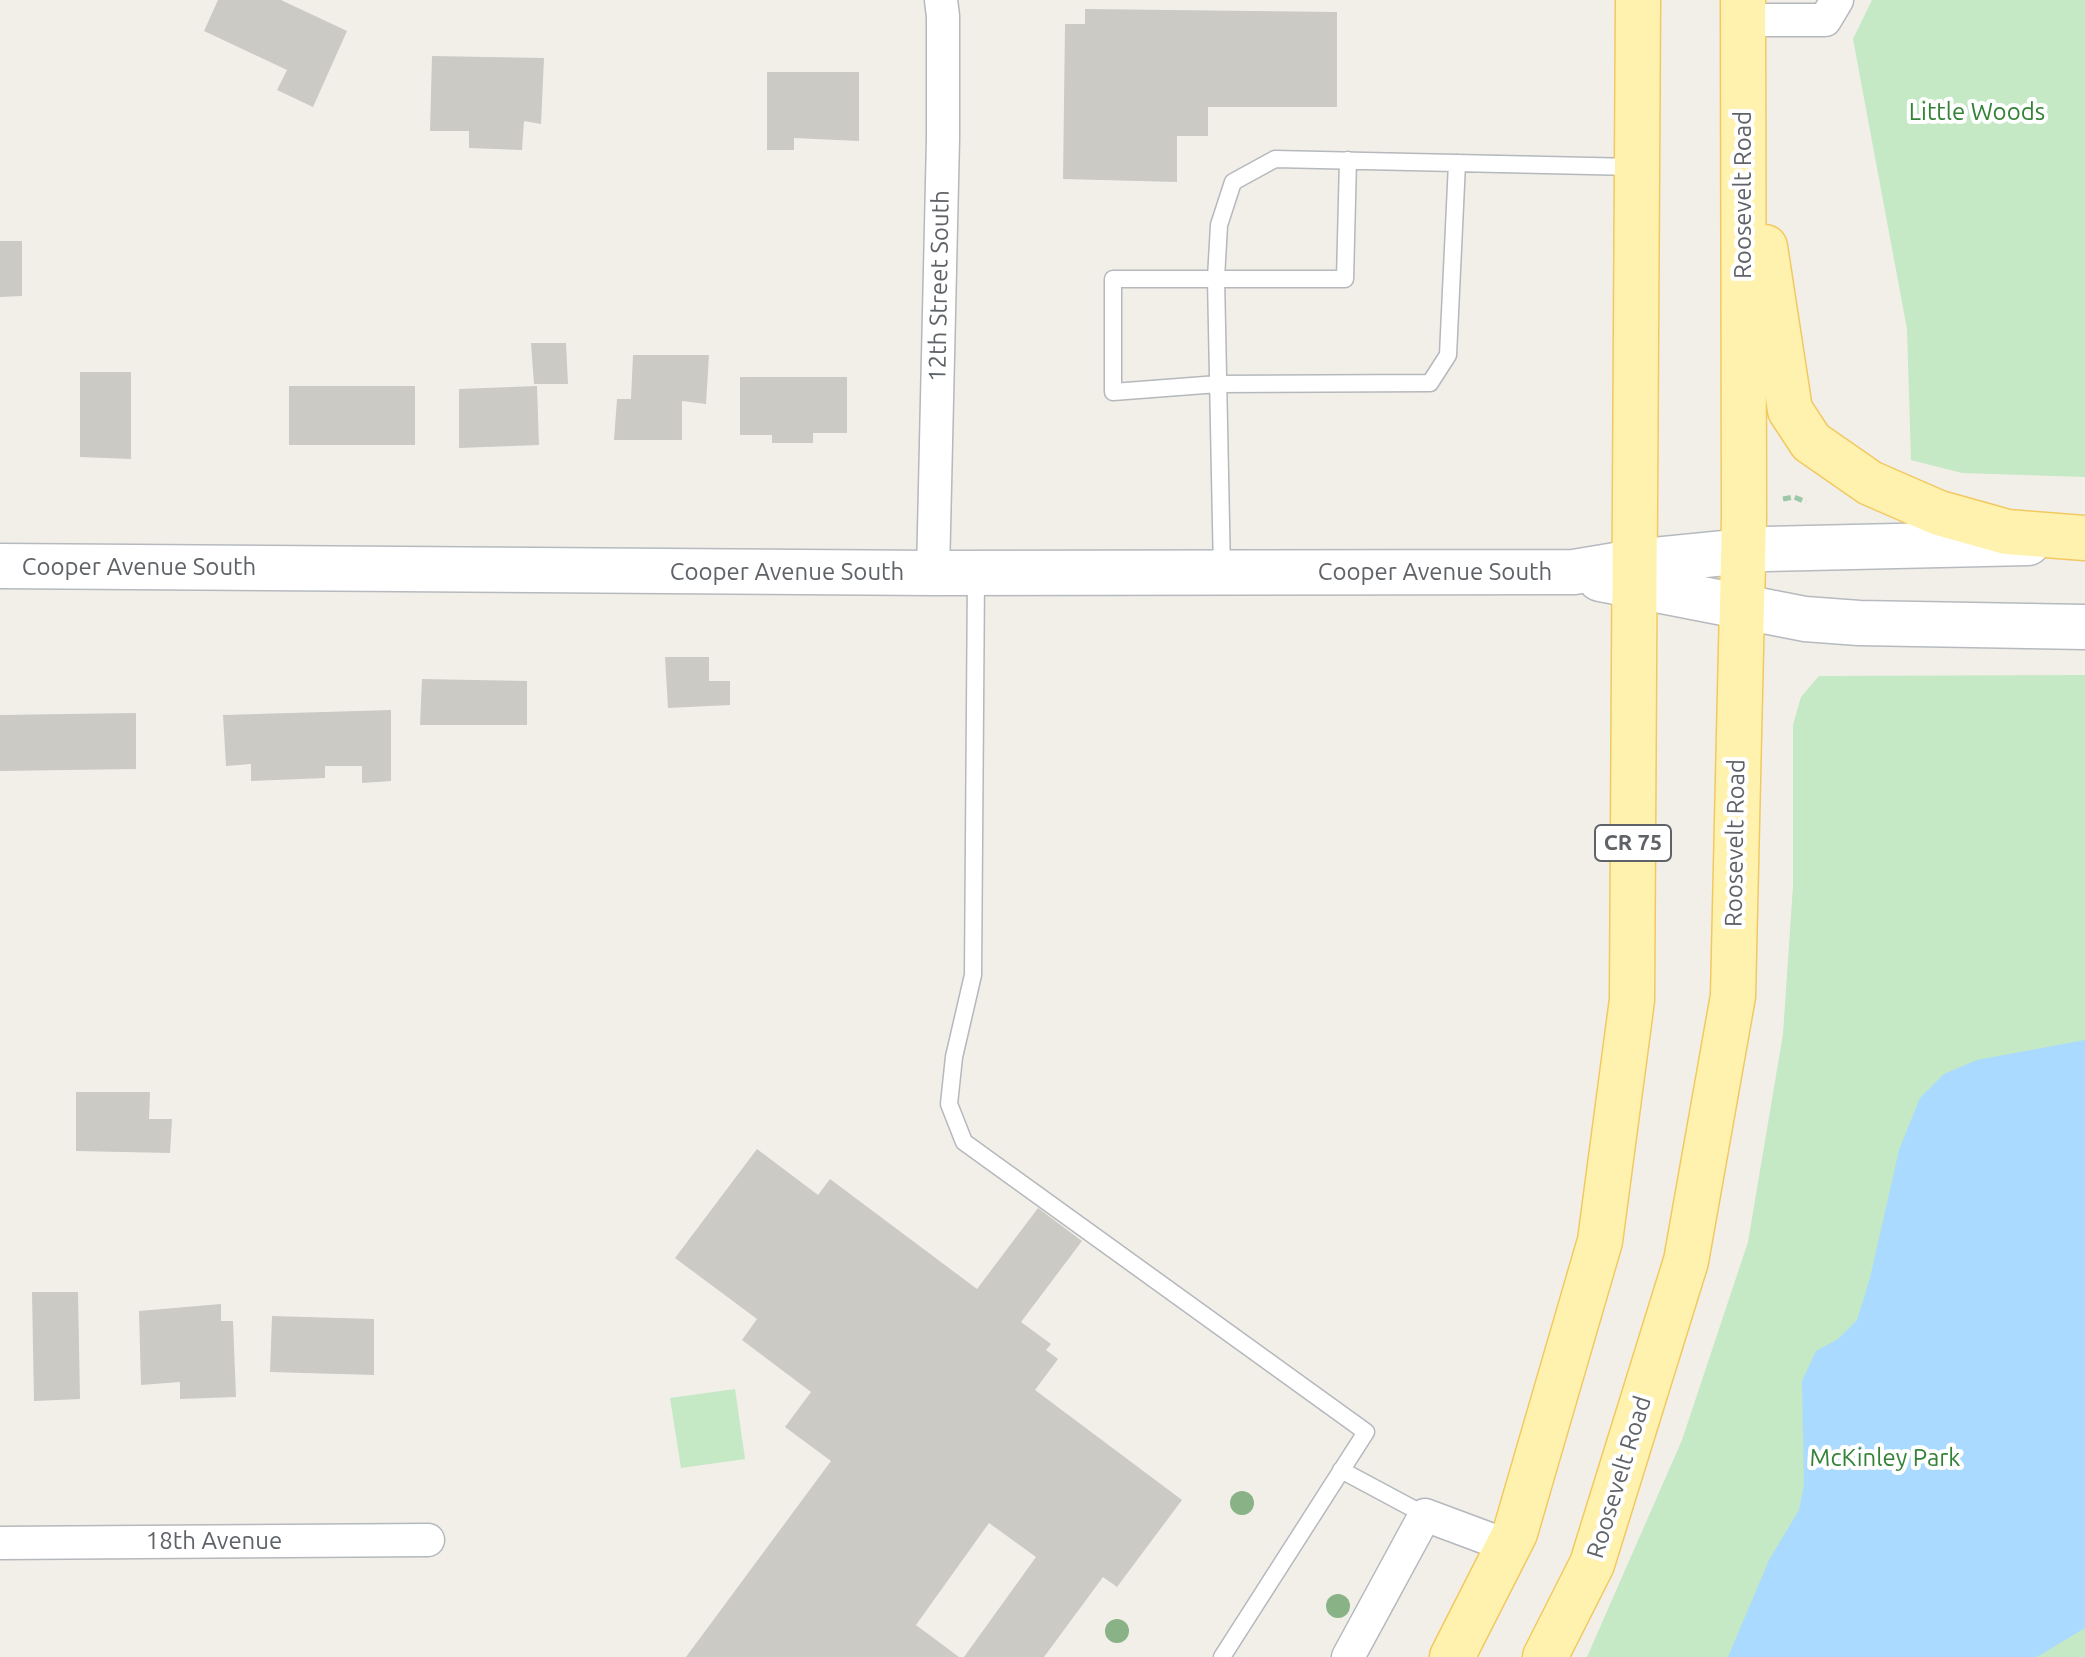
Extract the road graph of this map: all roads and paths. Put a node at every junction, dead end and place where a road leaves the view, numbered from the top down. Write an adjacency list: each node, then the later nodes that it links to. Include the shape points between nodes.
1 (941, 0): 17 (street, 12th Street South)
2 (1638, 0): 8 (main road, CR 75)
3 (1837, 0): 4 (street, via 1825,20)
4 (1743, 10): 5 (main road, Roosevelt Road)
5 (1744, 106): 13 (main road, via 1790,410 1811,442 1870,483 1939,513 2007,532); 14 (main road, Roosevelt Road)
6 (1348, 160): 7 (lane); 9 (lane, via 1275,159 1233,182 1219,225); 9 (lane, via 1345,279)
7 (1457, 163): 8 (lane); 10 (lane, via 1448,355 1430,383)
8 (1636, 167): 19 (main road, CR 75)
9 (1216, 278): 10 (lane); 10 (lane, via 1113,279 1113,392)
10 (1218, 384): 16 (lane)
11 (1782, 499): 12 (path)
12 (1806, 502)
13 (2085, 540): 14 (street, Cooper Avenue South)
14 (1742, 551): 19 (street, Cooper Avenue South); 20 (main road, Roosevelt Road)
15 (0, 566): 17 (street, Cooper Avenue South)
16 (1222, 572): 18 (street, Cooper Avenue South); 19 (street, Cooper Avenue South)
17 (933, 573): 18 (street, Cooper Avenue South)
18 (976, 573): 22 (lane, via 973,975 949,1104 964,1142 1366,1432)
19 (1634, 575): 20 (street, Cooper Avenue South); 26 (main road, CR 75, via 1632,1000 1600,1241)
20 (1740, 607): 21 (street, Cooper Avenue South, via 1859,623); 30 (main road, Roosevelt Road, via 1733,996 1686,1261 1592,1564)
21 (2085, 627)
22 (1341, 1470): 23 (lane); 27 (lane)
23 (1425, 1515): 26 (street); 28 (street)
24 (428, 1540): 25 (street, 18th Avenue)
25 (0, 1543)
26 (1508, 1546): 29 (main road, CR 75)
27 (1222, 1657)
28 (1348, 1657)
29 (1452, 1657)
30 (1545, 1657)

